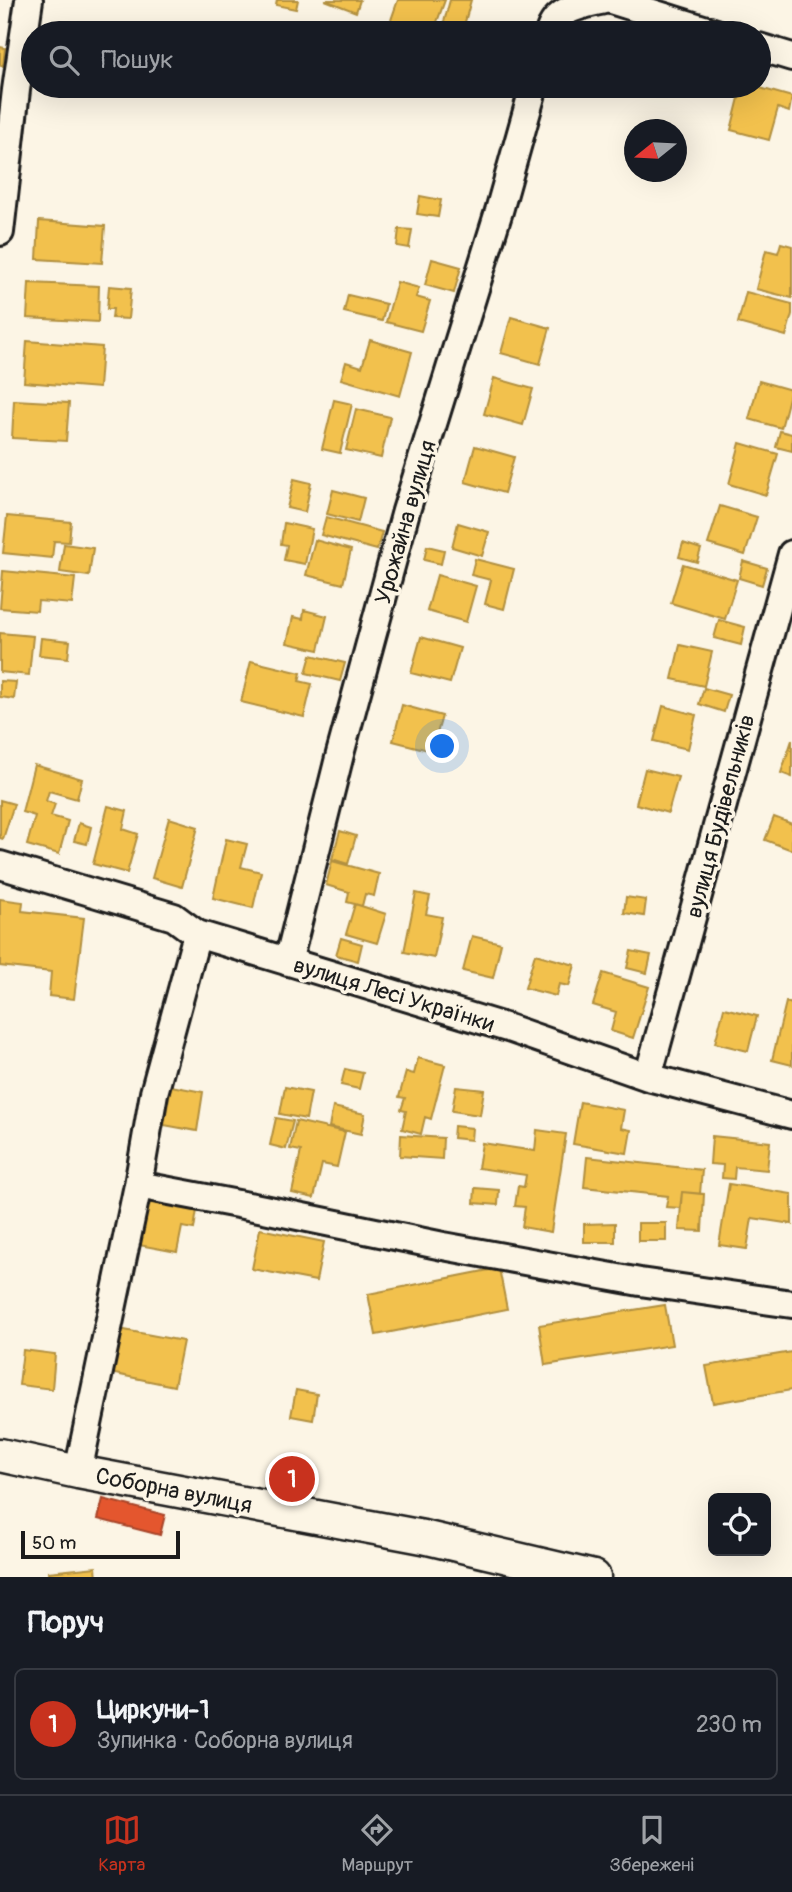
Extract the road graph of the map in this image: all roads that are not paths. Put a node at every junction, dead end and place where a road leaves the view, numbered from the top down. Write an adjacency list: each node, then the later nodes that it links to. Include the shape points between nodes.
1 (29, 0): 4 (street)
2 (604, 0): 5 (street, via 571,7)
3 (611, 0): 6 (street)
4 (26, 21)
5 (554, 21)
6 (678, 21)
7 (771, 51): 9 (street)
8 (21, 55): 11 (street)
9 (792, 57)
10 (531, 98): 15 (street, Урожайна вулиця, via 406,511)
11 (0, 232)
12 (792, 554): 16 (street, вулиця Будівельників)
13 (0, 865): 14 (street, вулиця Лесі Українки, via 174,917)
14 (197, 934): 15 (street, вулиця Лесі Українки); 18 (street, via 155,1093)
15 (288, 962): 16 (street, вулиця Лесі Українки)
16 (648, 1077): 17 (street, вулиця Лесі Українки)
17 (792, 1115)
18 (138, 1185): 19 (street, via 456,1249); 21 (street)
19 (792, 1304)
20 (0, 1455): 21 (street, Соборна вулиця)
21 (78, 1472): 22 (street, Соборна вулиця, via 423,1537)
22 (594, 1577)

